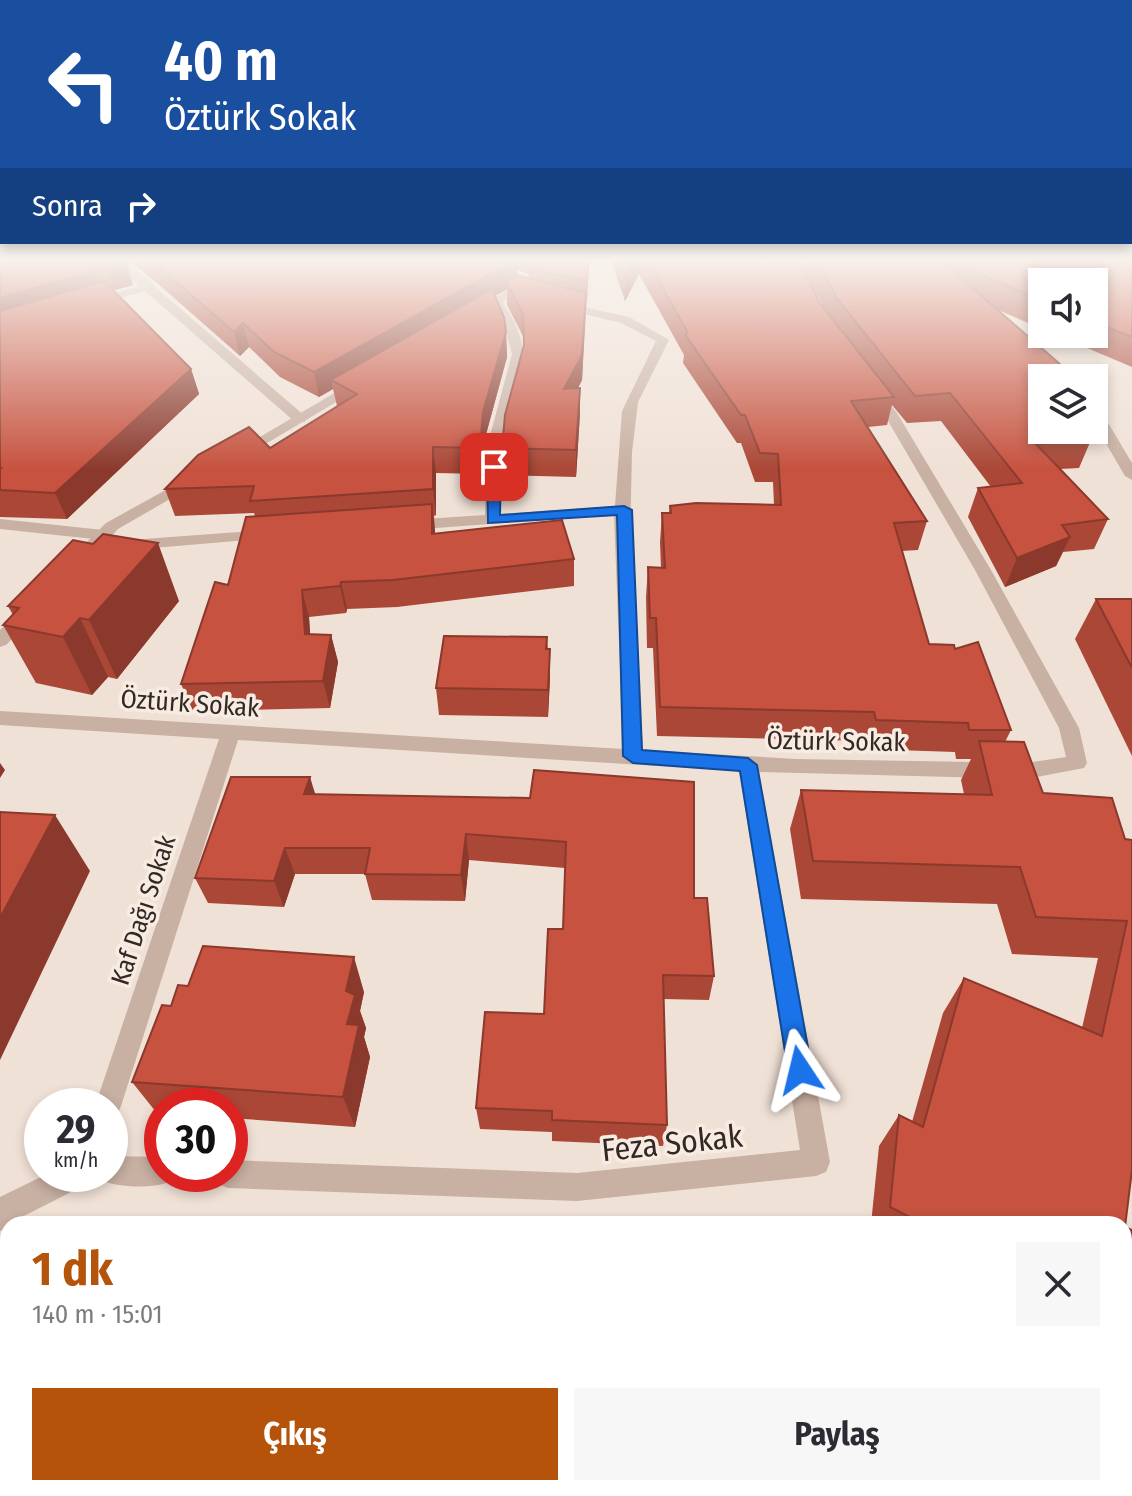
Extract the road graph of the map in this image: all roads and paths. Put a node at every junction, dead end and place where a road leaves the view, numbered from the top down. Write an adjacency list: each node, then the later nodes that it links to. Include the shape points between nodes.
1 (199, 330): 6 (street)
2 (515, 330): 10 (street, via 518,369 495,441)
3 (644, 330): 9 (street, via 663,340 629,408)
4 (377, 374): 6 (street)
5 (861, 376): 20 (street, Öztürk Sokak, via 890,413 983,570 1069,728 1077,763 1026,771)
6 (300, 419): 14 (street, via 112,526)
7 (1108, 435): 8 (street)
8 (1132, 476)
9 (624, 510): 10 (street); 19 (street)
10 (493, 520): 12 (street)
11 (0, 524): 14 (street)
12 (385, 527)
13 (277, 534): 14 (street)
14 (92, 547)
15 (39, 601): 16 (street)
16 (0, 641)
17 (0, 718): 18 (street, Öztürk Sokak)
18 (231, 732): 19 (street, Öztürk Sokak); 21 (street, Kaf Dağı Sokak)
19 (633, 756): 20 (street, Öztürk Sokak)
20 (748, 765): 22 (street, Feza Sokak, via 816,1162 577,1187)
21 (114, 1088)
22 (248, 1175)
23 (41, 1192): 24 (street)
24 (1, 1216)

